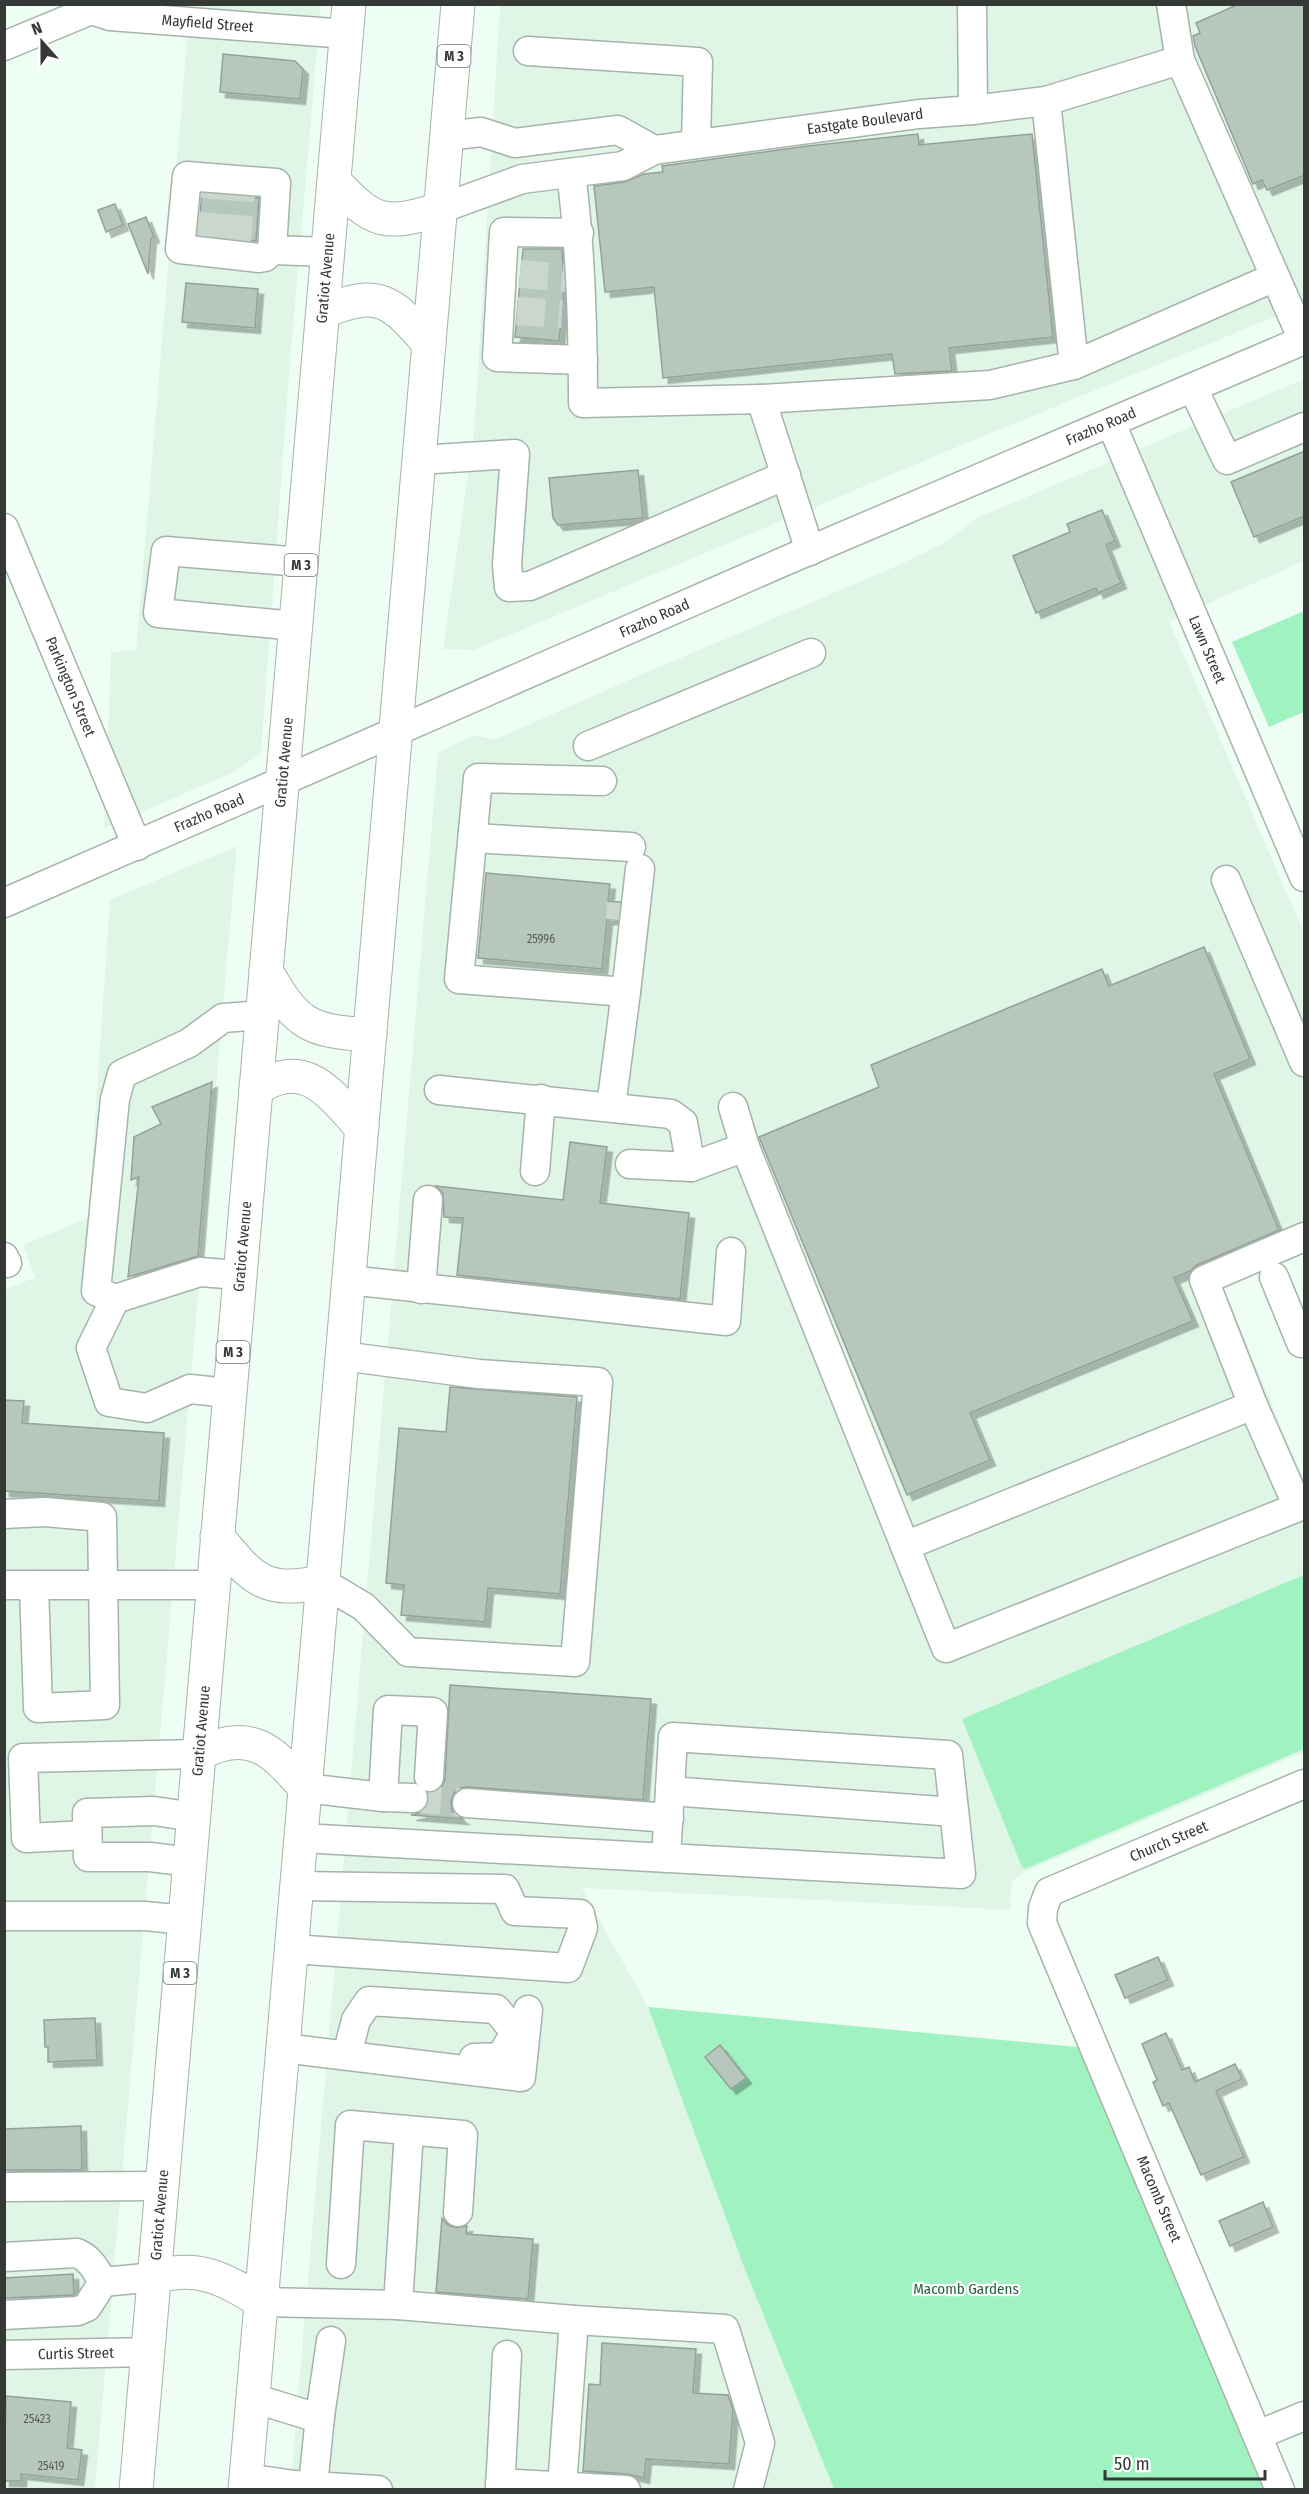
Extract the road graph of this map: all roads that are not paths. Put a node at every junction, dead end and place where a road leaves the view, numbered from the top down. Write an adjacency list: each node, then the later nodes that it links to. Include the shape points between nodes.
1 (458, 4): 11 (main road, M 3)
2 (972, 4): 10 (street)
3 (1171, 4): 8 (street)
4 (90, 7): 5 (street, Mayfield Street, via 110,16); 6 (street, Mayfield Street)
5 (348, 19): 15 (main road, Gratiot Avenue / M 3)
6 (4, 46)
7 (528, 51): 12 (street, via 698,62)
8 (1180, 60): 9 (street, Eastgate Boulevard); 20 (street)
9 (1046, 101): 10 (street, Eastgate Boulevard); 25 (street)
10 (973, 110): 12 (street, Eastgate Boulevard)
11 (447, 136): 13 (street, via 481,132 515,144 618,130); 16 (main road, M 3)
12 (696, 144): 13 (street, Eastgate Boulevard)
13 (654, 150): 14 (street, Eastgate Boulevard, via 623,166)
14 (571, 173): 16 (street, Eastgate Boulevard, via 522,179); 17 (street)
15 (334, 181): 16 (main road, via 358,207 386,220 402,220); 19 (main road, Gratiot Avenue / M 3)
16 (440, 209): 23 (main road, M 3)
17 (579, 233): 24 (street, via 572,315); 24 (street, via 504,232 511,273 508,310 497,357)
18 (272, 250): 18 (street, via 276,183 228,184 186,176 180,249 222,248 259,258); 19 (street)
19 (328, 252): 21 (main road, Gratiot Avenue / M 3)
20 (1275, 277): 22 (street); 25 (street)
21 (323, 312): 23 (main road, via 354,301 383,302 397,308); 34 (main road, Gratiot Avenue / M 3)
22 (1304, 340): 26 (street, Frazho Road)
23 (429, 344): 30 (main road, M 3)
24 (583, 360): 27 (street, via 584,403)
25 (1074, 365): 27 (street, via 990,385)
26 (1193, 388): 28 (street, Frazho Road); 29 (street, via 1227,460)
27 (761, 399): 31 (street)
28 (1112, 423): 33 (street, Frazho Road); 44 (street, Lawn Street)
29 (1305, 427)
30 (419, 460): 31 (street, via 515,454 509,587 530,586); 37 (main road, M 3)
31 (786, 475): 33 (street)
32 (4, 528): 42 (street, Parkington Street)
33 (810, 551): 37 (street, Frazho Road)
34 (302, 562): 35 (main road, Gratiot Avenue / M 3); 35 (street, via 165,551 158,613)
35 (296, 626): 39 (main road, Gratiot Avenue / M 3)
36 (811, 653): 38 (street)
37 (395, 731): 39 (street, Frazho Road); 50 (main road, M 3)
38 (588, 746)
39 (283, 781): 42 (street, Frazho Road); 47 (main road, Gratiot Avenue / M 3)
40 (602, 781): 41 (street, via 478,778)
41 (472, 838): 43 (street); 48 (street, via 459,980)
42 (137, 846): 46 (street, Frazho Road)
43 (635, 858): 48 (street); 48 (street, via 624,883 616,966)
44 (1305, 877)
45 (1226, 880): 51 (street)
46 (4, 903)
47 (266, 971): 49 (main road, Gratiot Avenue / M 3); 50 (main road, via 281,996 307,1023 334,1033)
48 (626, 992): 55 (street)
49 (262, 1015): 52 (main road, Gratiot Avenue / M 3); 69 (street, via 223,1018 189,1043 122,1074 115,1099 96,1291)
50 (370, 1035): 57 (main road, M 3)
51 (1305, 1062)
52 (255, 1089): 57 (main road, via 281,1076 305,1078 332,1096); 65 (main road, Gratiot Avenue / M 3)
53 (439, 1090): 54 (street)
54 (541, 1099): 55 (street); 61 (street)
55 (611, 1107): 60 (street, via 671,1113 683,1123)
56 (733, 1107): 58 (street)
57 (362, 1128): 67 (main road, M 3)
58 (745, 1147): 60 (street); 76 (street)
59 (630, 1164): 60 (street)
60 (691, 1167)
61 (535, 1171)
62 (428, 1200): 68 (street)
63 (1305, 1237): 73 (street, via 1204,1280)
64 (730, 1252): 68 (street, via 726,1321)
65 (239, 1275): 69 (street, via 200,1272); 72 (main road, Gratiot Avenue / M 3)
66 (1274, 1277): 70 (street, via 1301,1343)
67 (349, 1280): 68 (street); 71 (main road, M 3)
68 (422, 1289)
69 (116, 1299): 72 (street, via 91,1348 109,1402 147,1408 190,1389)
70 (1305, 1341)
71 (342, 1356): 77 (main road, M 3); 77 (street, via 479,1374 597,1382 575,1662 408,1652 364,1607)
72 (230, 1393): 75 (main road, Gratiot Avenue / M 3)
73 (1253, 1405): 76 (street); 76 (street, via 1298,1507 946,1648)
74 (4, 1514): 78 (street, via 45,1512 102,1517)
75 (217, 1536): 77 (main road, via 240,1564 274,1587); 81 (main road, Gratiot Avenue / M 3)
76 (905, 1546)
77 (322, 1582): 84 (main road, M 3)
78 (102, 1584): 80 (street); 80 (street, via 105,1706 38,1708); 81 (street)
79 (4, 1585): 80 (street)
80 (34, 1585)
81 (213, 1585): 82 (main road, Gratiot Avenue / M 3)
82 (199, 1754): 84 (main road, via 227,1742 258,1745 273,1754); 89 (main road, Gratiot Avenue / M 3); 90 (street, via 23,1758 26,1838)
83 (1305, 1784): 95 (street, Church Street, via 1049,1892)
84 (305, 1788): 85 (street); 91 (main road, M 3)
85 (383, 1797): 85 (street, via 388,1710 433,1712 421,1787)
86 (467, 1803): 87 (street)
87 (669, 1805): 88 (street); 88 (street, via 673,1737 948,1755); 92 (street)
88 (954, 1812): 92 (street, via 961,1874)
89 (194, 1817): 90 (street, via 154,1811 87,1813); 93 (main road, Gratiot Avenue / M 3)
90 (87, 1836): 93 (street, via 88,1857 150,1857)
91 (301, 1838): 92 (street); 94 (main road, M 3)
92 (666, 1858)
93 (190, 1862): 97 (main road, Gratiot Avenue / M 3)
94 (297, 1886): 98 (main road, M 3); 98 (street, via 505,1889 515,1911 579,1914 583,1928 568,1968)
95 (1043, 1908): 122 (street, Macomb Street, via 1042,1923)
96 (4, 1916): 97 (street, via 145,1916)
97 (185, 1920): 104 (main road, Gratiot Avenue / M 3)
98 (292, 1949): 100 (main road, M 3)
99 (528, 2010): 102 (street, via 520,2077)
100 (283, 2048): 101 (street); 111 (main road, M 3)
101 (347, 2055): 102 (street); 102 (street, via 356,2020 369,2001 496,2009 515,2032 501,2057)
102 (473, 2065)
103 (409, 2131): 106 (street, via 463,2135); 108 (street, via 350,2125); 112 (street)
104 (161, 2186): 105 (street); 109 (main road, Gratiot Avenue / M 3)
105 (4, 2187)
106 (458, 2212)
107 (4, 2257): 110 (street, via 77,2253 92,2263)
108 (341, 2264)
109 (155, 2277): 110 (street); 111 (main road, via 199,2271); 116 (main road, Gratiot Avenue / M 3)
110 (103, 2282): 113 (street, via 87,2307 78,2311)
111 (262, 2302): 112 (street); 119 (main road, M 3)
112 (398, 2305): 114 (street)
113 (4, 2315)
114 (574, 2320): 126 (street); 130 (street, via 725,2329 760,2443)
115 (331, 2341): 120 (street)
116 (149, 2352): 117 (street, Curtis Street); 127 (main road, Gratiot Avenue / M 3)
117 (4, 2355)
118 (507, 2355): 125 (street)
119 (254, 2398): 120 (street); 123 (main road, M 3)
120 (320, 2416): 124 (street)
121 (1305, 2416): 122 (street)
122 (1258, 2435): 131 (street, Macomb Street)
123 (245, 2484): 124 (street)
124 (313, 2486): 128 (street)
125 (500, 2486): 126 (street)
126 (562, 2487): 129 (street)
127 (136, 2490)
128 (378, 2490)
129 (626, 2490)
130 (748, 2490)
131 (1280, 2490)

